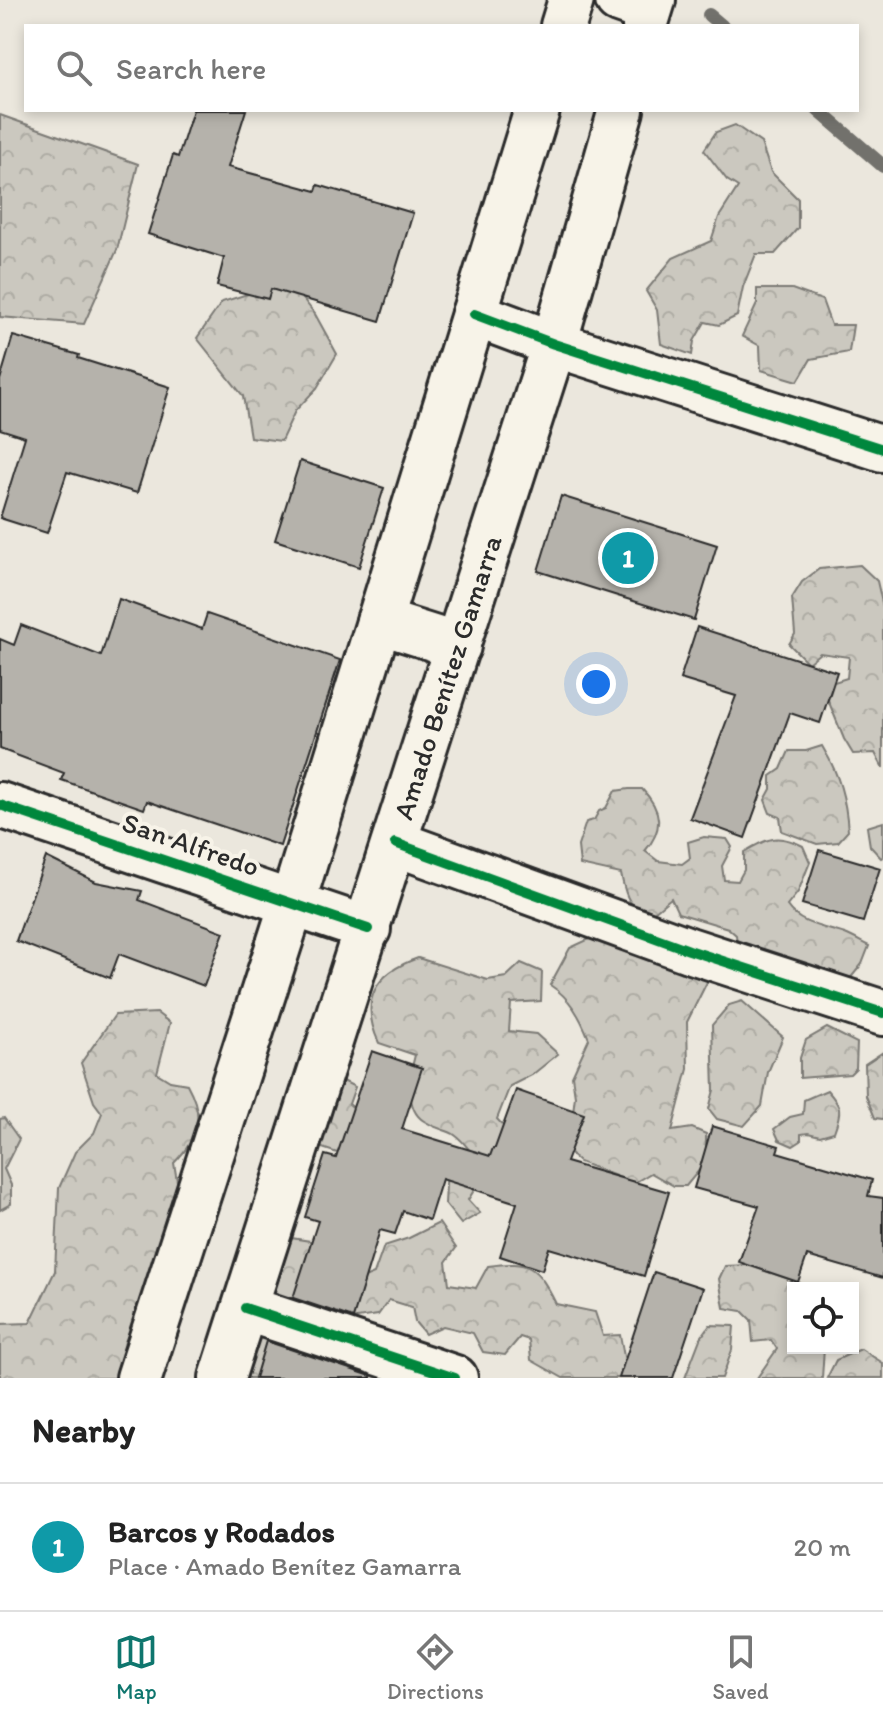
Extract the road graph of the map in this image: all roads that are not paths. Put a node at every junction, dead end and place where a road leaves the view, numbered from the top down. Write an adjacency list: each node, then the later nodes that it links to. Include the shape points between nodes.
1 (571, 0): 2 (main road)
2 (564, 24)
3 (536, 112): 5 (main road)
4 (620, 112): 6 (main road, Amado Benítez Gamarra)
5 (474, 314): 6 (main road); 8 (main road)
6 (554, 344): 7 (main road); 9 (main road, Amado Benítez Gamarra)
7 (883, 449)
8 (379, 621): 9 (main road); 12 (main road)
9 (458, 646): 11 (main road, Amado Benítez Gamarra)
10 (0, 805): 12 (main road, San Alfredo)
11 (395, 843): 13 (main road, Amado Benítez Gamarra); 14 (main road, via 689,950)
12 (292, 904): 13 (main road, San Alfredo); 16 (main road)
13 (368, 929): 15 (main road, Amado Benítez Gamarra)
14 (883, 1013)
15 (245, 1308): 17 (main road, Amado Benítez Gamarra); 18 (main road)
16 (139, 1378)
17 (222, 1378)
18 (455, 1378)

